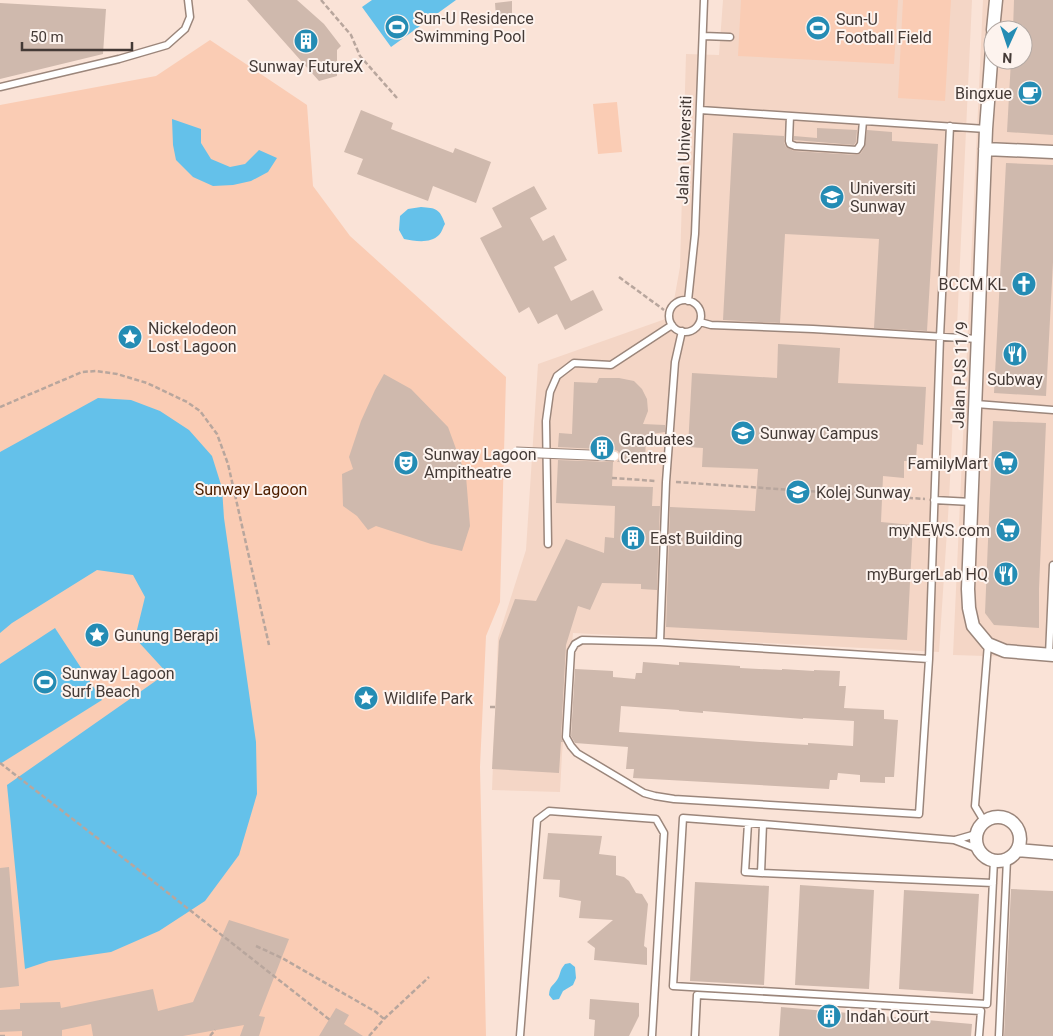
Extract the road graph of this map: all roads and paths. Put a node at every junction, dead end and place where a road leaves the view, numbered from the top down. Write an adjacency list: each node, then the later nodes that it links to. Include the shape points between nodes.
1 (188, 0): 9 (lane, via 190,17 185,29 167,45)
2 (321, 0): 10 (path, via 351,35 360,56)
3 (704, 0): 6 (lane, Jalan Universiti)
4 (996, 0): 5 (street)
5 (994, 20)
6 (703, 36): 7 (lane); 11 (lane, Jalan Universiti)
7 (730, 37)
8 (990, 70): 15 (street, Jalan PJS 11/9)
9 (0, 87)
10 (397, 98)
11 (700, 110): 12 (lane); 19 (lane, Jalan Universiti, via 695,234)
12 (790, 116): 13 (lane); 13 (lane, via 790,144 857,150 861,144)
13 (863, 120): 14 (lane)
14 (950, 126): 15 (lane); 24 (lane)
15 (986, 129): 16 (street, Jalan PJS 11/9)
16 (985, 149): 17 (street); 25 (street, Jalan PJS 11/9)
17 (1053, 152)
18 (619, 277): 20 (path)
19 (688, 301): 21 (lane, via 698,307); 22 (lane, via 673,306 669,316)
20 (664, 310)
21 (700, 322): 23 (lane, via 690,332); 24 (lane)
22 (672, 325): 23 (lane); 35 (lane, via 612,365 574,363 558,376 550,392 546,421)
23 (682, 332): 37 (lane, via 674,362)
24 (940, 337): 25 (lane); 33 (lane)
25 (978, 339): 26 (street, Jalan PJS 11/9)
26 (976, 404): 28 (lane); 34 (street, Jalan PJS 11/9)
27 (0, 407): 39 (path, via 82,372 96,371 147,383 200,411 217,434 228,464)
28 (1053, 410)
29 (516, 452): 30 (street, bridge)
30 (614, 456)
31 (712, 485): 32 (path)
32 (911, 498)
33 (934, 500): 34 (lane); 41 (lane)
34 (972, 502): 38 (street, Jalan PJS 11/9, via 969,608 973,626)
35 (548, 544)
36 (1053, 565): 40 (lane)
37 (660, 642): 41 (lane); 41 (lane, via 582,640 575,644 571,651 566,737 571,746 577,753 644,793 674,799 781,806 918,814)
38 (988, 644): 40 (street, via 1005,651); 45 (lane, via 974,806)
39 (269, 645)
40 (1051, 655)
41 (929, 659)
42 (490, 707): 43 (path)
43 (496, 707)
44 (0, 762): 60 (path)
45 (984, 822): 48 (street); 51 (street, via 998,817 1012,822 1020,835)
46 (748, 823): 47 (lane); 55 (lane, via 745,872); 56 (lane, via 683,818 673,986 988,1004)
47 (763, 824): 49 (lane); 55 (lane)
48 (976, 834): 49 (lane); 50 (street)
49 (954, 840): 50 (lane)
50 (978, 849): 54 (street)
51 (1017, 850): 52 (street); 53 (street)
52 (1053, 853)
53 (1007, 859): 54 (street); 70 (lane)
54 (994, 860): 56 (lane)
55 (761, 873): 56 (lane)
56 (993, 883)
57 (256, 946): 59 (path)
58 (430, 977): 59 (path)
59 (384, 1019): 65 (path)
60 (330, 1020)
61 (215, 1030): 64 (path)
62 (0, 1036): 63 (path)
63 (6, 1036)
64 (210, 1036)
65 (369, 1036)
66 (520, 1036): 67 (lane, via 537,820 549,811 656,819 664,833)
67 (652, 1036)
68 (695, 1036): 69 (lane, via 697,995 981,1011)
69 (979, 1036)
70 (999, 1036)

